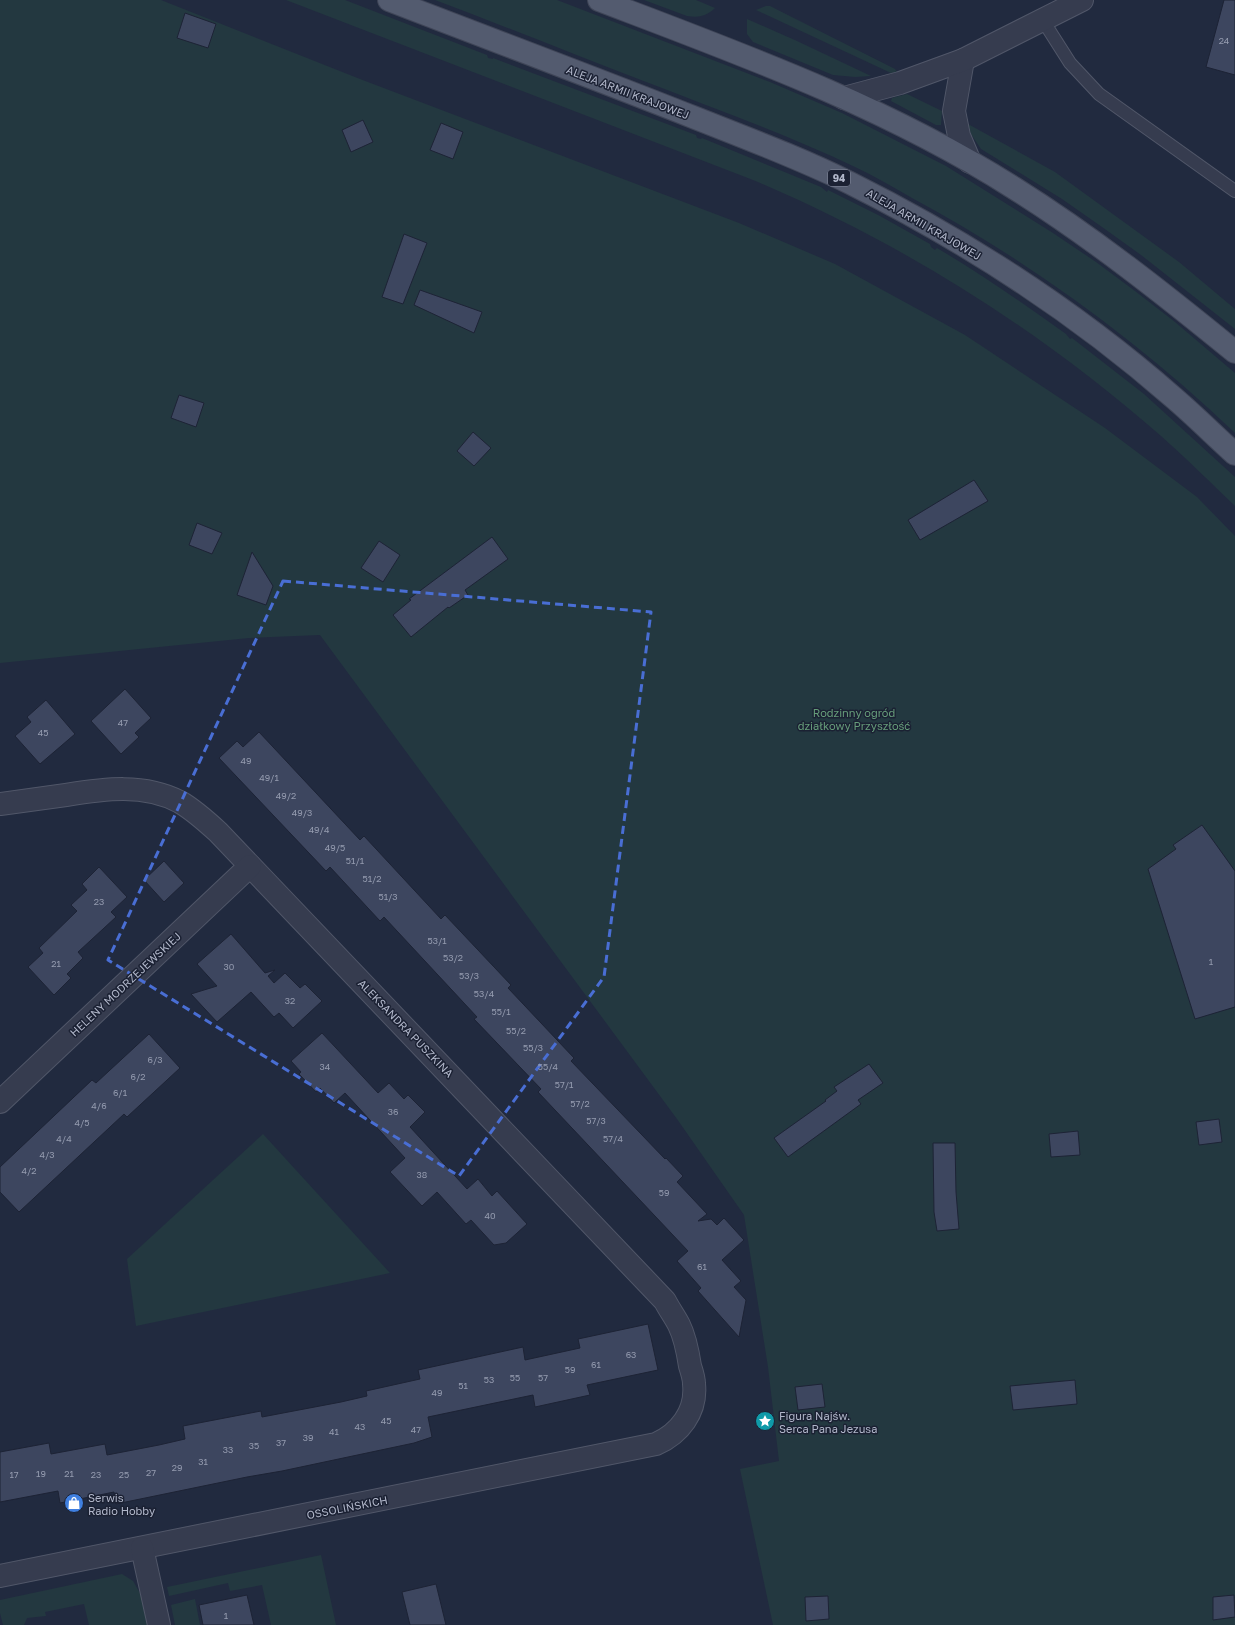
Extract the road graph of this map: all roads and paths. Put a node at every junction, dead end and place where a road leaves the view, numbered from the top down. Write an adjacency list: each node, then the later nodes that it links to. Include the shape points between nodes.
1 (389, 0): 10 (main road, ALEJA ARMII KRAJOWEJ / 94, via 758,143 884,200 967,247 1065,313 1173,397)
2 (599, 0): 6 (main road, via 786,72)
3 (1082, 0): 4 (street)
4 (1042, 19): 5 (street); 8 (lane, via 1070,63 1099,94)
5 (963, 60): 6 (street, via 900,83); 7 (street, via 954,111 959,136)
6 (844, 98): 7 (main road)
7 (970, 162): 9 (main road, via 1099,246)
8 (1235, 190)
9 (1235, 352)
10 (1235, 454)
11 (0, 804): 12 (street, ALEKSANDRA PUSZKINA, via 106,789 156,793 179,802 202,817)
12 (250, 866): 13 (street, HELENY MODRZEJEWSKIEJ); 14 (street, ALEKSANDRA PUSZKINA, via 665,1301 679,1326 688,1352 694,1385 692,1408)
13 (0, 1102)
14 (686, 1421): 15 (street, OSSOLIŃSKICH, via 669,1438 648,1446)
15 (142, 1548): 16 (street, OSSOLIŃSKICH); 17 (street)
16 (0, 1576)
17 (159, 1625)

